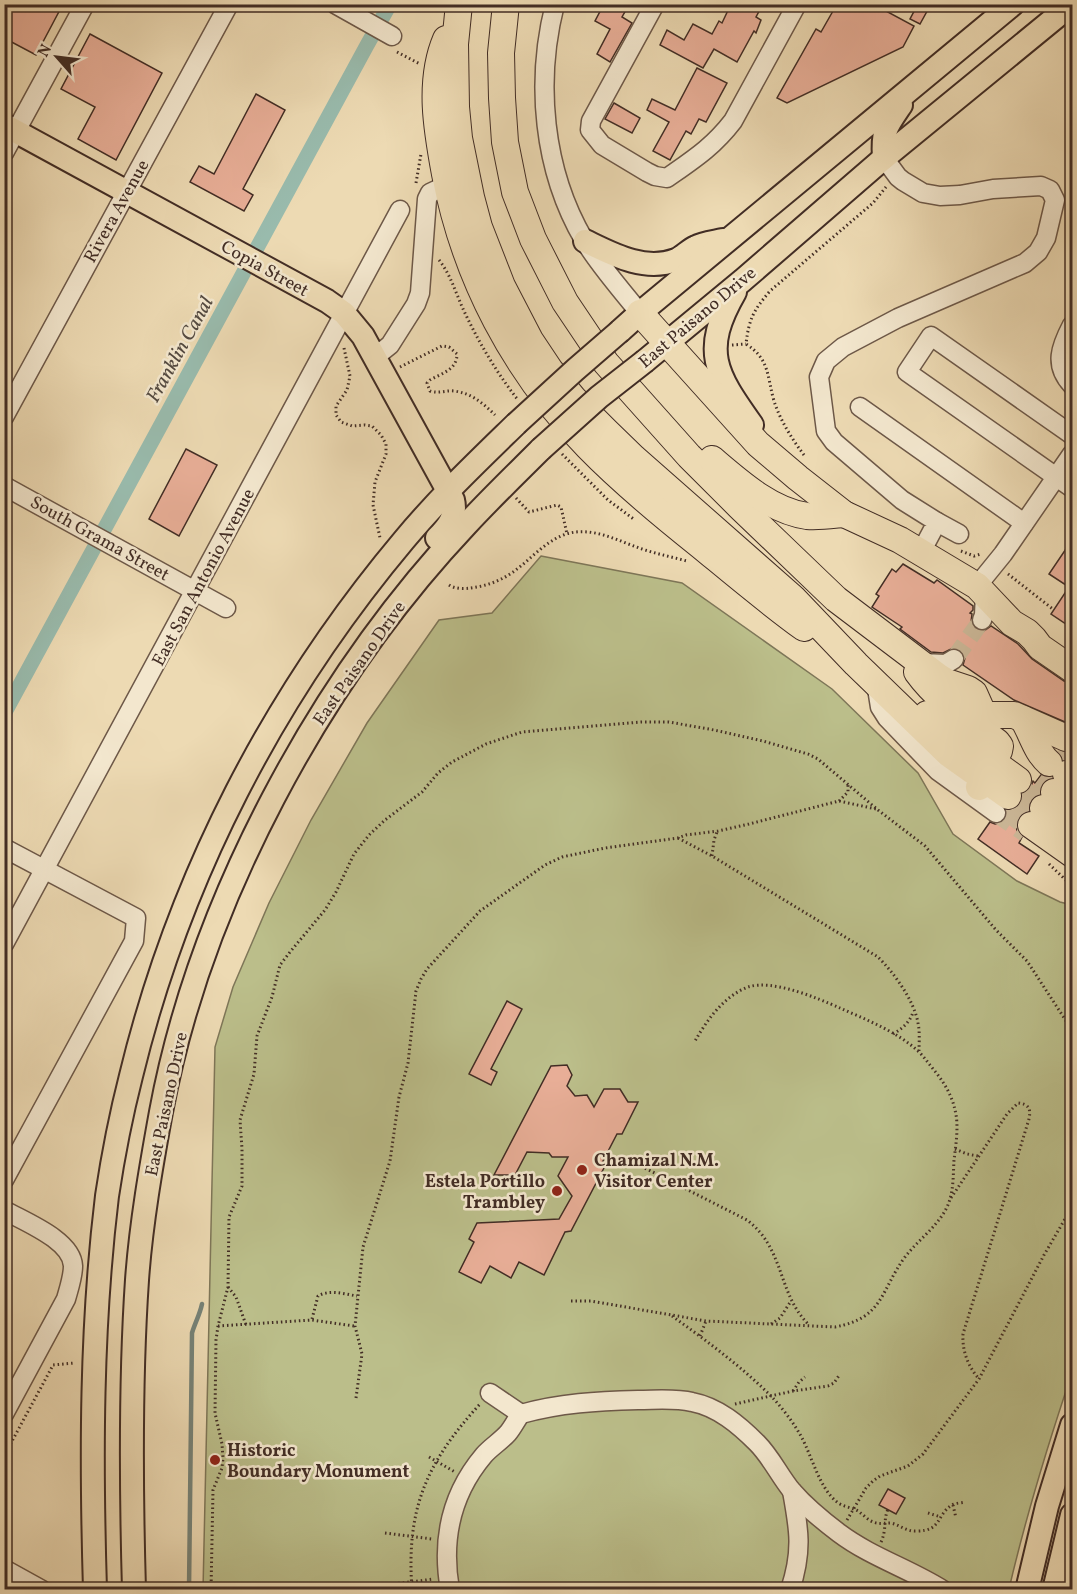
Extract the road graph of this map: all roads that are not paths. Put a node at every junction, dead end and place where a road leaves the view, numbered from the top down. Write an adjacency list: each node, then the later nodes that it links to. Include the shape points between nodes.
1 (85, 4): 13 (street)
2 (229, 4): 17 (street, Rivera Avenue)
3 (335, 4): 11 (street)
4 (506, 4): 29 (highway, via 501,53 505,142 519,201 533,239 565,302 606,363)
5 (555, 4): 20 (street, via 544,72 546,120 554,169)
6 (655, 4): 7 (street, via 591,121 590,130 602,145 655,176 668,178 708,149 733,121)
7 (797, 4)
8 (1072, 4): 15 (main road, East Paisano Drive)
9 (459, 8): 16 (highway, via 444,42 436,76 439,140); 51 (highway, via 455,79 464,167 490,257 530,340 574,399 606,431 793,598)
10 (1002, 8): 12 (main road, East Paisano Drive)
11 (392, 36)
12 (918, 82): 15 (main road, via 886,126 882,140); 19 (main road, East Paisano Drive)
13 (10, 128): 14 (street); 17 (main road, Copia Street)
14 (4, 153)
15 (884, 158): 21 (main road, East Paisano Drive); 39 (street, via 898,177 923,193 960,195 1041,186 1050,190 1055,200 1046,238 1025,264 898,318 843,347 826,361 819,377 826,431 834,442 902,500)
16 (447, 184): 26 (street, via 427,199 416,304 390,345); 51 (highway, via 470,263 494,319 514,355 552,406 594,453 660,513 782,612)
17 (127, 191): 22 (main road, Copia Street); 30 (street, Rivera Avenue)
18 (400, 210): 22 (street, East San Antonio Avenue)
19 (730, 238): 20 (main road, via 697,246 677,260 658,264 627,259); 23 (main road, East Paisano Drive)
20 (585, 241): 23 (street)
21 (742, 280): 25 (main road, East Paisano Drive); 33 (main road, via 717,330 717,365 742,411)
22 (344, 312): 26 (main road, Copia Street); 45 (street, East San Antonio Avenue)
23 (640, 313): 25 (highway); 37 (main road, East Paisano Drive, bridge)
24 (1072, 325): 27 (street, via 1060,353 1065,378)
25 (667, 342): 33 (highway, via 758,444); 43 (main road, East Paisano Drive, bridge, via 541,449)
26 (375, 357): 37 (main road, Copia Street)
27 (1072, 385)
28 (860, 407): 40 (street)
29 (653, 415): 38 (highway, via 759,496 788,512 809,516); 48 (highway, via 689,456 808,572 848,609)
30 (4, 417)
31 (1072, 435): 34 (street, via 932,336 907,372)
32 (1072, 454): 34 (street)
33 (778, 460): 38 (highway)
34 (1056, 477): 36 (street); 40 (street)
35 (4, 486): 45 (street, South Grama Street)
36 (1072, 488)
37 (448, 490): 43 (main road, Copia Street, via 454,516 427,550); 75 (main road, East Paisano Drive, via 353,604 277,718 210,844 151,1000 121,1117 99,1270 92,1418)
38 (844, 514): 42 (highway)
39 (937, 522): 41 (street); 42 (street)
40 (1024, 523): 44 (street)
41 (959, 534)
42 (921, 552): 44 (highway)
43 (422, 575): 76 (main road, East Paisano Drive, via 356,662 290,768 247,850 190,998 161,1110 138,1278 132,1374)
44 (981, 589): 47 (street); 52 (highway, via 1012,623)
45 (196, 591): 46 (street, South Grama Street); 62 (street, East San Antonio Avenue)
46 (226, 608)
47 (982, 620)
48 (899, 647): 50 (highway); 54 (highway, via 933,692 997,742 999,751)
49 (954, 659): 50 (street, via 946,664)
50 (921, 663): 55 (highway, via 947,682 974,693 988,715 1014,715)
51 (856, 664): 53 (highway)
52 (1072, 669)
53 (884, 690): 54 (highway, via 915,710); 54 (highway, via 908,723 943,759); 55 (street, via 880,707 887,718 938,771)
54 (987, 774): 55 (highway)
55 (1041, 779): 56 (highway); 57 (highway); 58 (highway); 60 (highway); 61 (street)
56 (1072, 818)
57 (1072, 829)
58 (1072, 840)
59 (4, 848): 62 (street)
60 (1072, 854)
61 (1072, 868)
62 (45, 869): 63 (street, East San Antonio Avenue); 64 (street, via 136,918 134,941)
63 (4, 944)
64 (4, 1180)
65 (4, 1210): 67 (street, via 65,1246 73,1265 66,1299)
66 (490, 1393): 68 (street)
67 (4, 1414)
68 (521, 1414): 70 (street, via 591,1402 694,1402 739,1425 759,1445); 73 (street, via 466,1479 457,1498 447,1541)
69 (1072, 1425): 79 (main road)
70 (792, 1491): 77 (street, via 799,1536 798,1561); 78 (street, via 840,1533)
71 (1072, 1515): 80 (main road)
72 (4, 1569): 74 (street)
73 (449, 1583)
74 (32, 1587)
75 (95, 1590)
76 (134, 1590)
77 (790, 1590)
78 (943, 1590)
79 (1027, 1590)
80 (1054, 1590)

